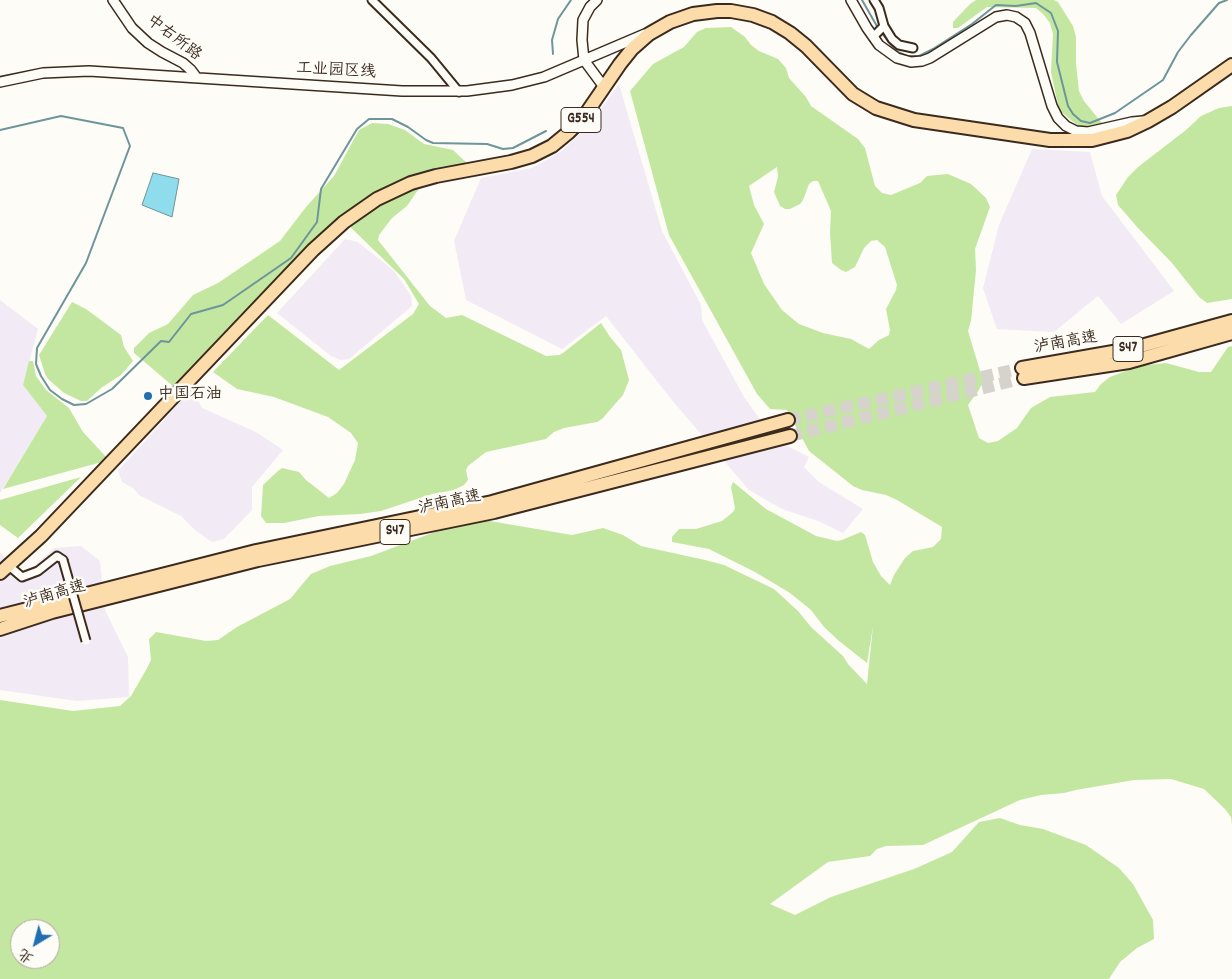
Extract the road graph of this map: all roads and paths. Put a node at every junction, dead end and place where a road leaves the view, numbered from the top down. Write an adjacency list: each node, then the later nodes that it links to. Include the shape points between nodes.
1 (113, 0): 11 (main road, 中右所路, via 132,28 148,43 183,63)
2 (372, 0): 14 (street, via 431,58)
3 (597, 0): 9 (main road, via 587,12 582,27)
4 (851, 0): 7 (main road)
5 (874, 0): 7 (street, via 879,8)
6 (660, 27): 9 (main road, 工业园区线); 13 (highway, G554, via 632,48); 15 (highway, G554, via 692,14 717,11 742,12 764,18 799,40 861,100 888,113 914,120 1069,141 1109,137)
7 (880, 31): 8 (street, via 899,45); 15 (main road, via 885,50 904,61 918,62 930,58 990,20 1013,16 1023,22 1030,33 1052,106 1066,126 1088,132)
8 (913, 48)
9 (584, 60): 13 (main road); 14 (main road, 工业园区线, via 530,81)
10 (1232, 65): 15 (highway, G554)
11 (197, 78): 12 (main road, 工业园区线, via 65,72); 14 (main road, 工业园区线)
12 (0, 82)
13 (604, 87): 20 (highway, G554, via 576,126 544,150 511,162 411,183 377,199 344,222 320,242 42,536)
14 (459, 92)
15 (1148, 121)
16 (1232, 321): 17 (highway, 泸南高速 / S47, via 1130,349 1023,373 1129,362)
17 (1232, 333)
18 (788, 420): 21 (highway, 泸南高速 / S47, via 492,502 256,551)
19 (790, 436): 22 (highway, 泸南高速 / S47, via 494,512 258,560 52,612)
20 (5, 570): 23 (street, bridge, via 22,577 38,571 57,556 63,560)
21 (0, 616)
22 (0, 629)
23 (86, 641)

